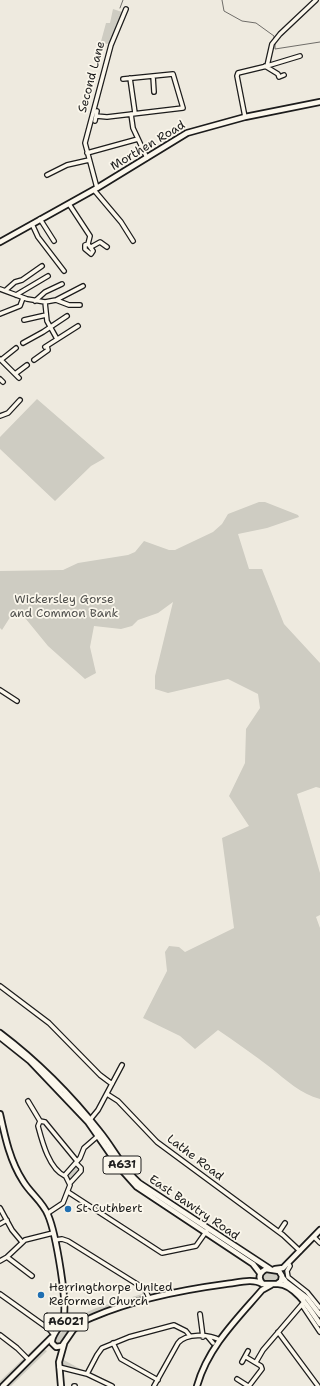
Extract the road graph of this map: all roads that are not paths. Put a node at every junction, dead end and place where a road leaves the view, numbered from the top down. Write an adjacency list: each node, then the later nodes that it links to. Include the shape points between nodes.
1 (316, 0): 4 (street, via 272,44)
2 (126, 9): 17 (street, Second Lane, via 114,34 98,90 85,143)
3 (300, 56): 4 (street)
4 (266, 66): 5 (street, via 279,77); 14 (street, via 237,76)
5 (284, 75)
6 (153, 76): 7 (street); 9 (street, via 154,90); 12 (street, via 173,74 182,108)
7 (130, 78): 8 (street); 12 (street)
8 (123, 79)
9 (160, 88)
10 (320, 102): 14 (main road, Morthen Road)
11 (97, 111): 13 (street)
12 (133, 114): 13 (street); 16 (street, via 133,128)
13 (96, 116): 15 (street)
14 (245, 117): 18 (main road, Morthen Road, via 187,133)
15 (95, 121)
16 (138, 139): 17 (street); 18 (street)
17 (87, 153): 19 (street, Second Lane)
18 (147, 158): 21 (main road, Morthen Road)
19 (89, 160): 20 (street, via 70,164); 21 (street, Second Lane)
20 (47, 175)
21 (96, 189): 22 (main road, Morthen Road); 26 (street)
22 (69, 204): 23 (main road, Morthen Road); 28 (street, via 90,236 90,246 100,242)
23 (40, 219): 24 (main road, Morthen Road); 25 (street)
24 (32, 224): 27 (main road, Morthen Road); 30 (street, via 38,237)
25 (54, 241)
26 (133, 241)
27 (0, 242)
28 (107, 247)
29 (42, 266): 35 (street)
30 (64, 272)
31 (48, 276): 36 (street)
32 (62, 284): 39 (street, via 45,292)
33 (83, 286): 38 (street)
34 (0, 289): 35 (street)
35 (6, 290): 36 (street)
36 (16, 295): 37 (street)
37 (23, 298): 39 (street); 42 (street, via 20,306)
38 (56, 300): 40 (street); 41 (street)
39 (35, 301): 40 (street)
40 (45, 302): 43 (street)
41 (80, 305)
42 (0, 314)
43 (46, 315): 45 (street); 46 (street)
44 (67, 315): 46 (street)
45 (24, 320)
46 (50, 328): 48 (street); 49 (street)
47 (78, 328): 48 (street)
48 (57, 339): 52 (street, via 46,347 48,350)
49 (23, 343)
50 (16, 348): 51 (street)
51 (0, 359): 54 (street)
52 (34, 360)
53 (27, 365): 54 (street)
54 (15, 374): 55 (street)
55 (19, 378)
56 (20, 400): 57 (street, via 8,413)
57 (0, 416)
58 (0, 691): 59 (street)
59 (17, 701)
60 (0, 986): 64 (street, via 49,1023)
61 (0, 1032): 69 (main road, East Bawtry Road / A631, via 32,1058)
62 (0, 1037): 69 (main road, East Bawtry Road / A631, via 30,1061)
63 (122, 1066): 64 (street)
64 (112, 1084): 65 (street)
65 (107, 1094): 69 (street); 83 (street, Lathe Road, via 118,1101 157,1142)
66 (28, 1101): 68 (street)
67 (0, 1114): 76 (main road, A6021, via 15,1167 23,1182)
68 (40, 1121): 71 (street, via 44,1122); 72 (street, via 38,1126 49,1157)
69 (89, 1121): 70 (main road, East Bawtry Road / A631)
70 (100, 1134): 71 (street, via 84,1148); 81 (main road, East Bawtry Road / A631, via 134,1178)
71 (77, 1162): 72 (street); 73 (street, via 81,1171)
72 (65, 1176): 73 (street)
73 (70, 1183): 74 (street)
74 (68, 1192): 76 (street, via 63,1203); 81 (street, via 162,1253 196,1246)
75 (0, 1208): 77 (street)
76 (48, 1213): 82 (main road, A6021)
77 (7, 1220): 79 (street); 86 (street)
78 (285, 1223): 83 (street)
79 (0, 1224)
80 (320, 1230): 84 (main road)
81 (207, 1231): 93 (main road, East Bawtry Road / A631); 95 (main road, East Bawtry Road / A631, via 256,1266)
82 (53, 1232): 85 (main road, A6021); 86 (street)
83 (279, 1232): 88 (street, Lathe Road)
84 (314, 1237): 87 (street); 88 (main road)
85 (55, 1240): 102 (street, via 65,1240 75,1245 145,1289); 107 (main road, A6021, via 62,1281)
86 (22, 1242): 89 (street)
87 (320, 1243)
88 (300, 1251): 91 (main road)
89 (7, 1257): 90 (street); 97 (street)
90 (0, 1261)
91 (288, 1263): 92 (main road); 104 (street, via 288,1277 307,1292)
92 (283, 1268): 94 (main road); 96 (main road)
93 (270, 1269): 94 (main road); 95 (main road)
94 (275, 1270): 96 (main road)
95 (260, 1274): 98 (main road); 100 (main road)
96 (282, 1275): 99 (main road, via 281,1281); 106 (main road, via 286,1282 307,1298)
97 (32, 1276)
98 (255, 1281): 100 (main road); 102 (main road)
99 (277, 1284): 100 (main road); 103 (main road, via 288,1288)
100 (263, 1286): 120 (main road)
101 (0, 1294): 116 (street, via 49,1329)
102 (149, 1298): 110 (main road)
103 (303, 1304): 111 (main road); 113 (street); 114 (street)
104 (320, 1308)
105 (200, 1314): 118 (street)
106 (320, 1316)
107 (64, 1317): 108 (main road, A6021); 109 (main road, A6021)
108 (62, 1323): 109 (main road, A6021); 116 (main road, A6021)
109 (70, 1323): 110 (main road); 112 (main road, A6021)
110 (80, 1324): 112 (main road)
111 (320, 1324)
112 (73, 1330): 124 (main road, A6021)
113 (278, 1332): 130 (street); 143 (street)
114 (320, 1332)
115 (0, 1336): 128 (street)
116 (54, 1336): 123 (main road); 125 (main road, A6021, via 51,1341)
117 (190, 1336): 118 (street); 121 (street, via 185,1330 174,1325); 134 (street, via 179,1341)
118 (203, 1337): 119 (street)
119 (208, 1337): 120 (street); 122 (street)
120 (220, 1340): 141 (main road, via 207,1360)
121 (113, 1343): 132 (street, via 98,1352); 134 (street, via 121,1359)
122 (213, 1343)
123 (47, 1344): 125 (main road); 128 (main road)
124 (64, 1344): 125 (main road, A6021, via 61,1347); 131 (main road, A6021)
125 (55, 1346): 131 (main road, A6021)
126 (248, 1351): 127 (street)
127 (246, 1357): 129 (street); 130 (street)
128 (29, 1360): 136 (main road)
129 (242, 1362)
130 (256, 1362): 142 (street, via 262,1369)
131 (59, 1365): 132 (street); 137 (main road, A6021)
132 (87, 1374): 135 (street)
133 (237, 1379): 142 (street)
134 (158, 1380): 140 (street)
135 (102, 1381): 138 (street); 139 (street)
136 (3, 1386)
137 (61, 1386)
138 (99, 1386)
139 (112, 1386)
140 (154, 1386)
141 (197, 1386)
142 (248, 1386)
143 (318, 1386)

